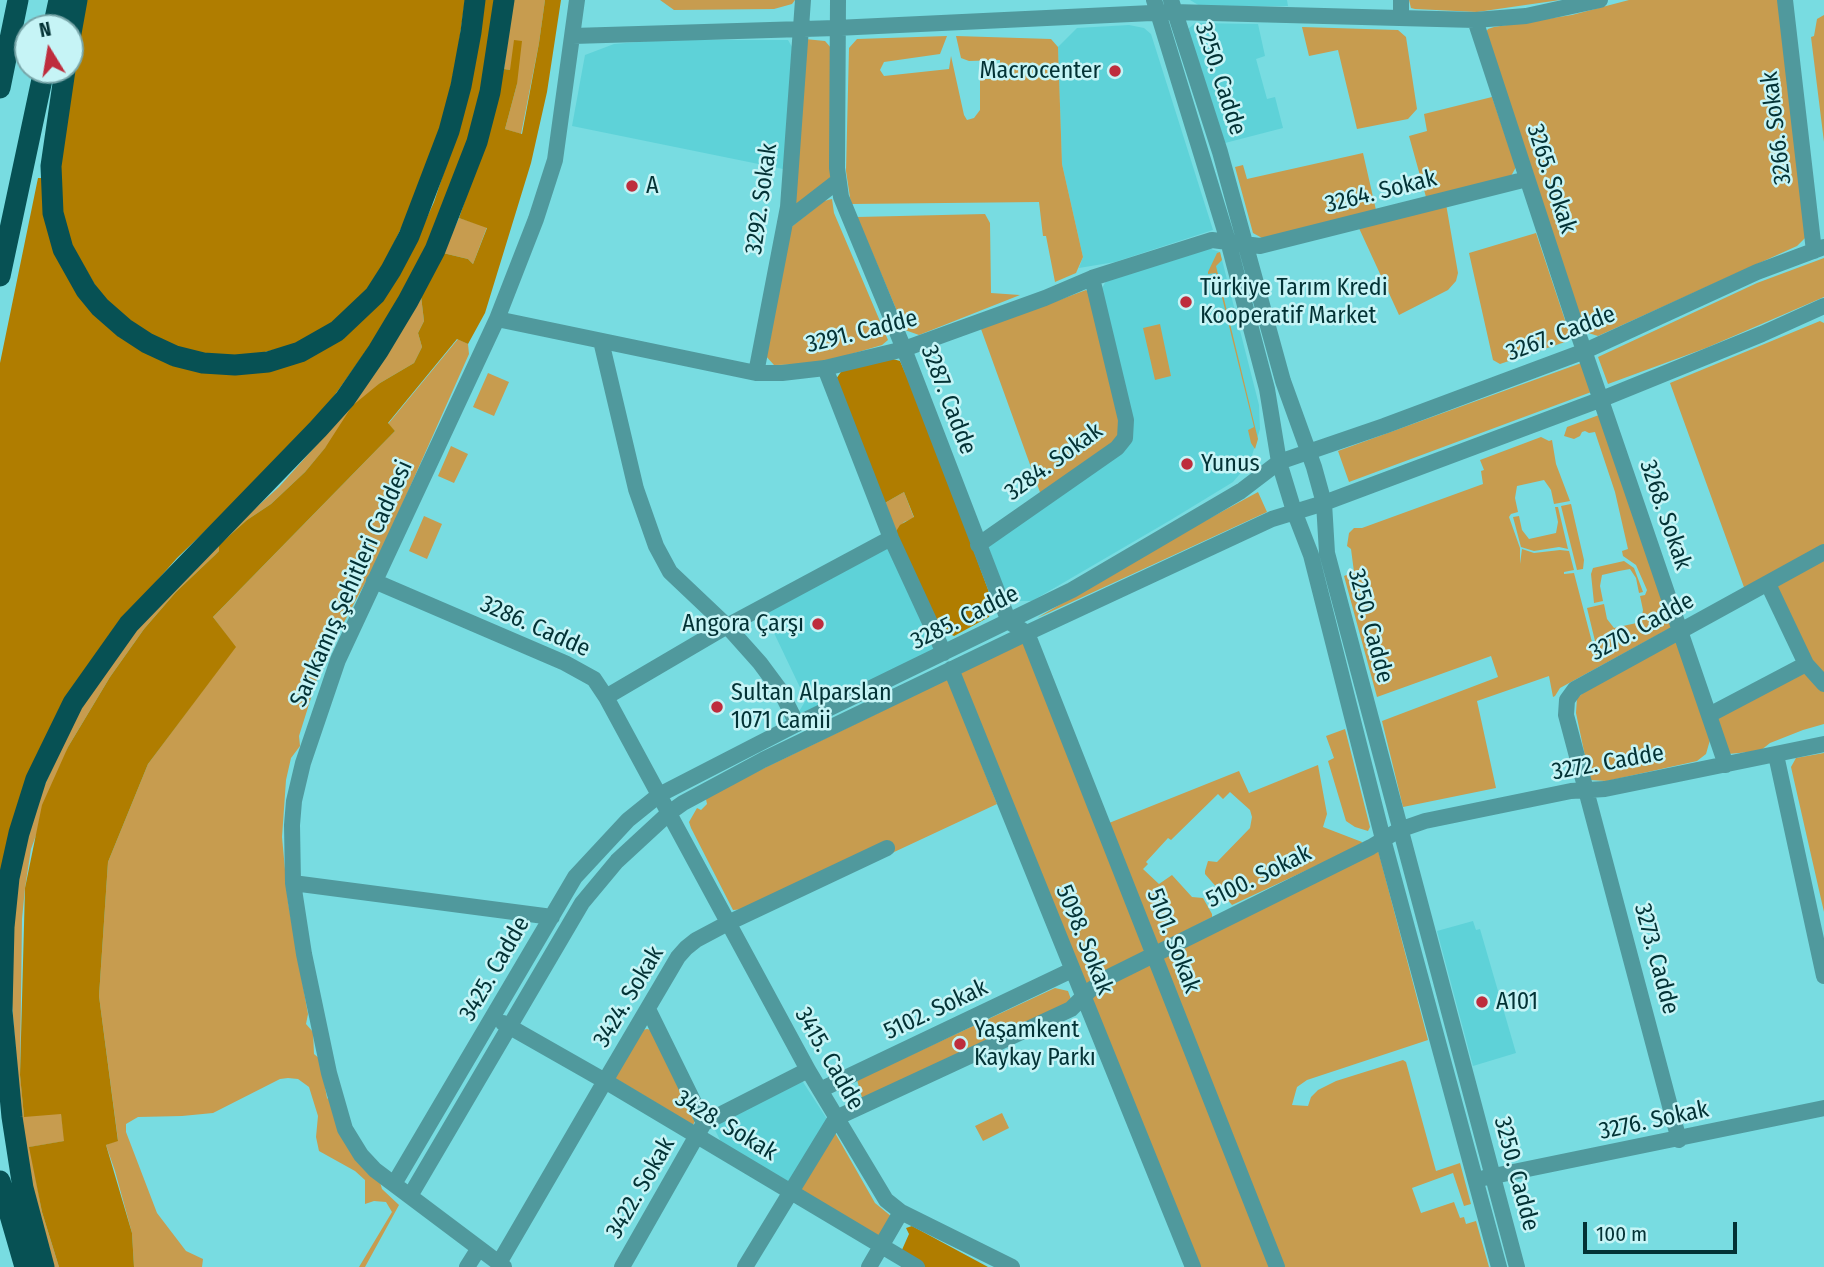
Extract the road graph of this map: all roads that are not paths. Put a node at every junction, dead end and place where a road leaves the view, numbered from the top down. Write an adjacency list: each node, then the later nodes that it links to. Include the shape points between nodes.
1 (6, 0): 16 (highway)
2 (18, 0): 22 (highway)
3 (475, 0): 21 (highway, via 449,131 409,236 391,270 374,295 337,331 308,349 268,362 203,363 175,356 124,328 86,290 63,249 53,213 51,166)
4 (504, 0): 97 (highway, via 477,142 435,250 402,311 345,399 129,624 73,703 36,779 9,878 2,1011 19,1164)
5 (577, 0): 19 (street, Sarıkamış Şehitleri Caddesi)
6 (803, 0): 18 (street, 3292. Sokak)
7 (838, 0): 17 (street, 3287. Cadde)
8 (1401, 0): 14 (street)
9 (1600, 0): 15 (street, via 1526,16)
10 (1785, 0): 28 (street, 3266. Sokak)
11 (1155, 6): 12 (street); 17 (street); 26 (street, 3250. Cadde)
12 (1172, 6): 13 (street); 27 (street, 3250. Cadde)
13 (1297, 8): 14 (street)
14 (1401, 18): 15 (street)
15 (1475, 20): 23 (street, 3265. Sokak)
16 (0, 23)
17 (836, 28): 18 (street); 24 (street, 3287. Cadde)
18 (801, 29): 19 (street); 25 (street, 3292. Sokak)
19 (573, 36): 32 (street, Sarıkamış Şehitleri Caddesi, via 555,160)
20 (41, 84): 29 (highway)
21 (63, 84)
22 (0, 88)
23 (1527, 179): 27 (street, 3264. Sokak, via 1260,246); 35 (street, 3265. Sokak)
24 (838, 181): 25 (street); 34 (street, 3287. Cadde, via 846,213)
25 (785, 222): 37 (street, 3292. Sokak)
26 (1228, 241): 27 (street, 3264. Sokak); 30 (street, 3291. Cadde, via 1212,240); 40 (street, 3250. Cadde, via 1267,389)
27 (1246, 244): 39 (street, 3250. Cadde, via 1283,381)
28 (1819, 249): 35 (street, 3267. Cadde)
29 (0, 276)
30 (1092, 278): 34 (street, 3291. Cadde); 44 (street, 3284. Sokak, via 1126,420 1125,438 1117,449)
31 (1824, 306): 38 (street)
32 (496, 319): 33 (street, 3291. Cadde); 46 (street, Sarıkamış Şehitleri Caddesi)
33 (601, 341): 37 (street, 3291. Cadde); 49 (street, via 636,489 656,546 670,572)
34 (904, 349): 36 (street, 3291. Cadde); 44 (street, 3287. Cadde)
35 (1586, 351): 38 (street, 3265. Sokak); 39 (street, 3267. Cadde)
36 (825, 369): 37 (street, 3291. Cadde); 43 (street)
37 (756, 373)
38 (1602, 399): 41 (street); 51 (street, 3268. Sokak)
39 (1309, 451): 40 (street, 3267. Cadde); 41 (street, 3250. Cadde)
40 (1279, 462): 42 (street, 3250. Cadde); 48 (street, 3285. Cadde, via 1241,491)
41 (1324, 503): 42 (street, 3285. Cadde); 65 (street, 3250. Cadde, via 1327,553)
42 (1294, 511): 50 (street, 3285. Cadde); 66 (street, 3250. Cadde, via 1311,555)
43 (891, 538): 49 (street); 52 (street)
44 (978, 545): 48 (street, 3287. Cadde)
45 (1824, 552): 47 (street, 3270. Cadde)
46 (374, 581): 56 (street, 3286. Cadde, via 575,668 593,679); 68 (street, Sarıkamış Şehitleri Caddesi, via 338,660 303,762 294,801)
47 (1768, 584): 51 (street, 3270. Cadde); 53 (street)
48 (1009, 622): 50 (street); 52 (street, 3285. Cadde)
49 (727, 626): 56 (street); 58 (street, via 780,690)
50 (1027, 632): 54 (street, 3285. Cadde); 71 (street, 5101. Sokak)
51 (1681, 632): 57 (street, 3268. Sokak); 62 (street, 3270. Cadde, via 1571,693 1566,715)
52 (944, 653): 58 (street, 3285. Cadde)
53 (1806, 664): 55 (street); 57 (street)
54 (951, 669): 64 (street, 3285. Cadde, via 745,769); 72 (street, 5098. Sokak)
55 (1824, 684)
56 (606, 697): 63 (street, 3286. Cadde)
57 (1709, 715): 61 (street, 3268. Sokak)
58 (797, 724): 63 (street, 3285. Cadde)
59 (1824, 744): 60 (street, 3272. Cadde)
60 (1776, 755): 61 (street, 3272. Cadde); 73 (street)
61 (1726, 765): 62 (street, 3272. Cadde)
62 (1588, 791): 65 (street, 3272. Cadde, via 1438,818); 84 (street, 3273. Cadde)
63 (659, 795): 64 (street, 3286. Cadde); 69 (street, 3425. Cadde, via 587,863)
64 (669, 813): 70 (street, 3415. Cadde); 77 (street, 3425. Cadde, via 592,888)
65 (1399, 830): 66 (street, 3272. Cadde); 85 (street, 3250. Cadde)
66 (1384, 839): 71 (street, 5100. Sokak); 86 (street, 3250. Cadde)
67 (887, 848): 70 (street, 3424. Sokak)
68 (293, 883): 69 (street); 88 (street, Sarıkamış Şehitleri Caddesi, via 314,1009 345,1129 361,1155)
69 (552, 917): 76 (street, 3425. Cadde)
70 (728, 923): 75 (street, 3424. Sokak, via 686,948); 78 (street, 3415. Cadde)
71 (1154, 953): 74 (street, 5100. Sokak, via 1099,983); 104 (street, 5101. Sokak)
72 (1072, 970): 74 (street, 5098. Sokak); 80 (street, 5102. Sokak)
73 (1824, 975)
74 (1083, 998): 82 (street, 5100. Sokak, via 1071,1009); 103 (street, 5098. Sokak)
75 (648, 1009): 79 (street, 3424. Sokak); 83 (street)
76 (494, 1018): 77 (street, 3428. Sokak); 88 (street, 3425. Cadde)
77 (510, 1027): 79 (street, 3428. Sokak); 90 (street, 3425. Cadde)
78 (808, 1070): 80 (street, 3415. Cadde); 83 (street, 3422. Sokak)
79 (605, 1081): 83 (street, 3428. Sokak); 94 (street, 3424. Sokak)
80 (820, 1090): 82 (street, 3415. Cadde)
81 (1824, 1108): 84 (street, 3276. Sokak)
82 (836, 1118): 89 (street); 91 (street, 3415. Cadde, via 886,1200)
83 (701, 1129): 89 (street, 3428. Sokak); 99 (street, 3422. Sokak)
84 (1679, 1140): 85 (street, 3276. Sokak)
85 (1493, 1176): 86 (street, 3276. Sokak); 106 (street, 3250. Cadde)
86 (1476, 1180): 105 (street, 3250. Cadde)
87 (0, 1181): 96 (highway)
88 (394, 1184): 90 (street, Sarıkamış Şehitleri Caddesi)
89 (791, 1191): 92 (street, 3428. Sokak); 100 (street)
90 (410, 1196): 93 (street, Sarıkamış Şehitleri Caddesi)
91 (901, 1212): 92 (street); 95 (street, 3415. Cadde)
92 (881, 1245): 101 (street); 102 (street, 3428. Sokak)
93 (479, 1248): 94 (street, Sarıkamış Şehitleri Caddesi); 98 (street)
94 (501, 1265)
95 (1002, 1265)
96 (25, 1267)
97 (44, 1267)
98 (467, 1267)
99 (622, 1267)
100 (745, 1267)
101 (869, 1267)
102 (917, 1267)
103 (1193, 1267)
104 (1277, 1267)
105 (1499, 1267)
106 (1517, 1267)

